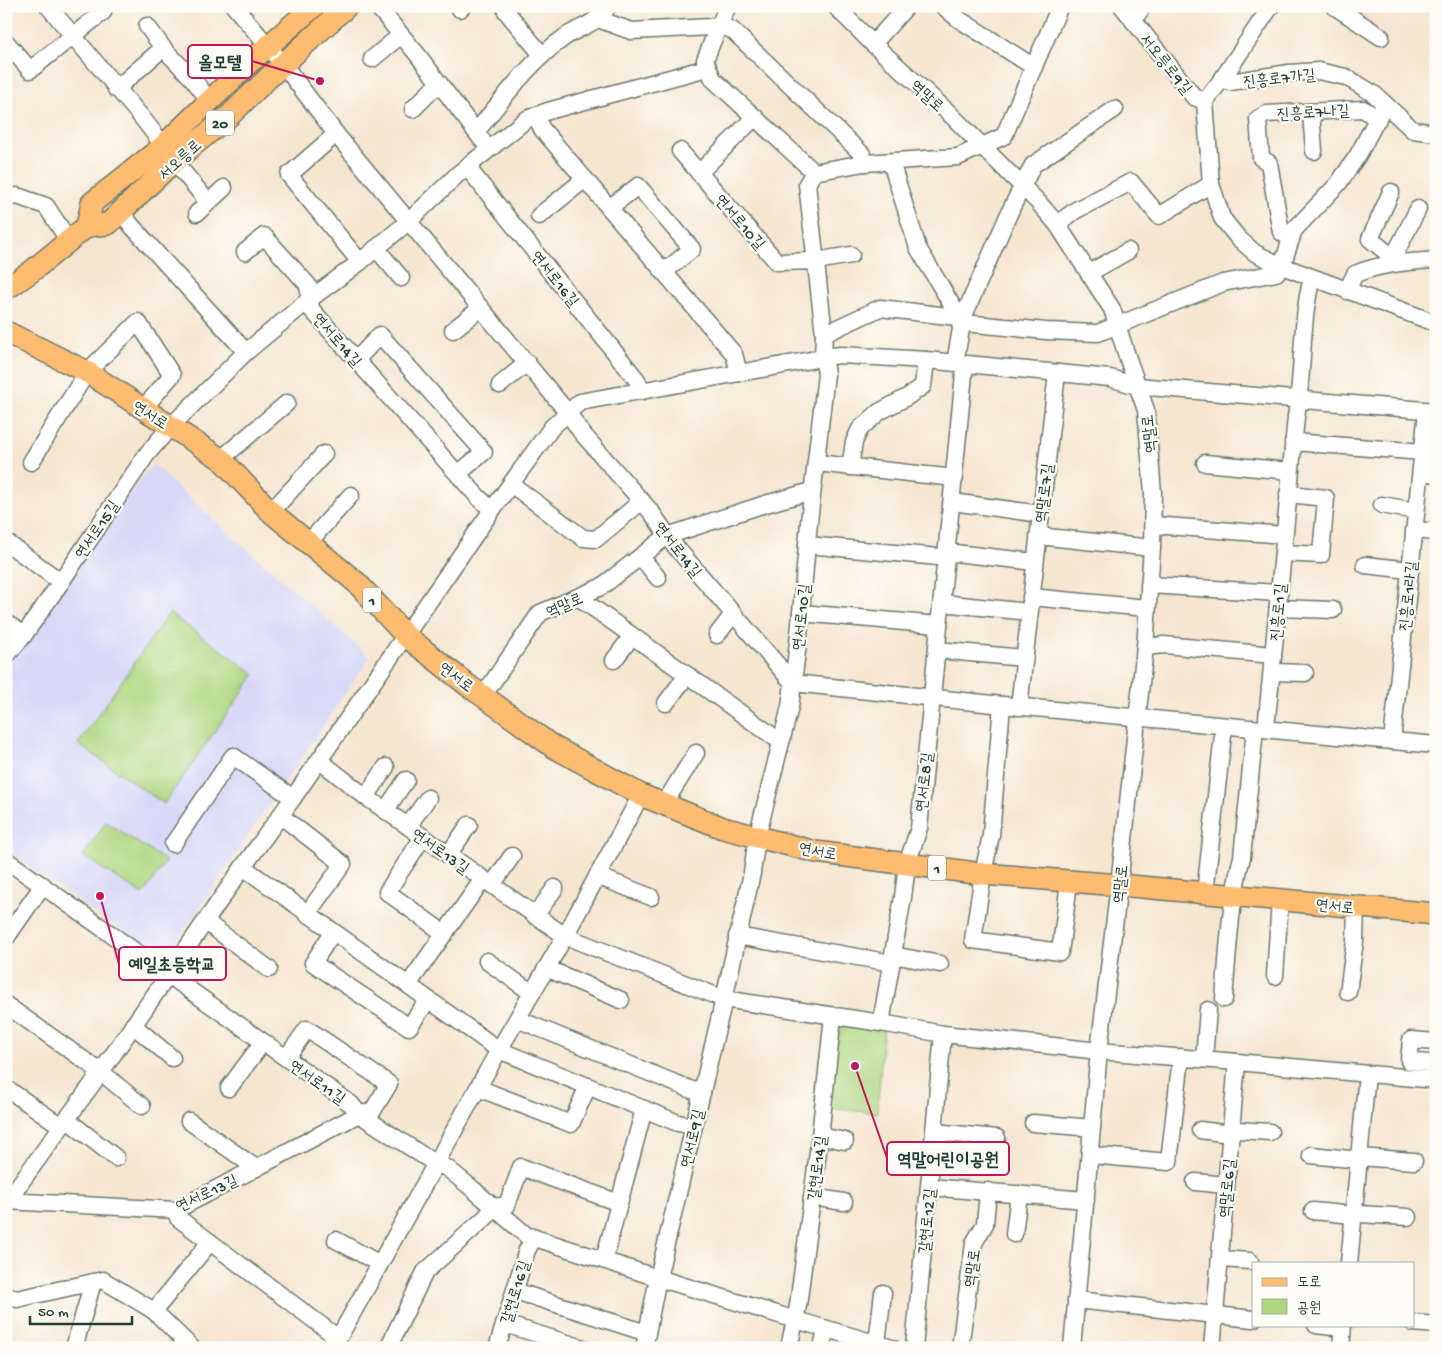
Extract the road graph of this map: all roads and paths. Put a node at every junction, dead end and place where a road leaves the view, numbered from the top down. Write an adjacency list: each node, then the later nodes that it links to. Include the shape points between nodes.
1 (48, 6): 24 (street, 서오릉로)
2 (234, 6): 28 (street)
3 (314, 6): 28 (main road, 서오릉로 / 20)
4 (347, 6): 32 (main road, 서오릉로 / 20)
5 (377, 6): 23 (street)
6 (458, 6): 7 (street, via 460,9)
7 (463, 6)
8 (728, 6): 21 (street)
9 (835, 6): 27 (street, 역말로)
10 (907, 6): 27 (street)
11 (944, 6): 33 (street, via 957,18)
12 (1060, 6): 33 (street)
13 (1122, 6): 20 (street, 서오릉로9길)
14 (1143, 6): 20 (street, 서오릉로9길)
15 (1271, 6): 35 (street)
16 (1334, 6): 25 (street)
17 (103, 12): 24 (street)
18 (507, 12): 30 (street)
19 (603, 13): 21 (street, via 631,31); 30 (street)
20 (1133, 21): 39 (street, 서오릉로9길, via 1194,97)
21 (719, 25): 34 (street, via 705,60); 56 (street, via 740,36 862,154)
22 (147, 26): 29 (street)
23 (401, 35): 31 (street); 36 (street)
24 (73, 36): 26 (street, via 30,70); 37 (street, 서오릉로)
25 (1381, 36)
26 (6, 42)
27 (873, 44): 50 (street, 역말로)
28 (267, 46): 32 (street); 38 (main road, 서오릉로 / 20)
29 (163, 48): 37 (street); 38 (street)
30 (542, 55): 47 (street)
31 (372, 60)
32 (283, 64): 49 (street); 54 (main road, 서오릉로 / 20, via 229,116)
33 (1034, 67): 50 (street, via 1004,136)
34 (707, 68): 44 (street); 45 (street, via 714,79)
35 (1224, 78): 39 (street); 40 (street, 진흥로7가길, via 1230,82 1318,70 1346,77)
36 (439, 83): 41 (street); 47 (street)
37 (116, 89): 54 (street, 서오릉로)
38 (209, 100): 54 (main road, 서오릉로 / 20)
39 (1205, 101): 61 (street)
40 (1385, 104): 46 (street); 48 (street, 진흥로7가길, via 1413,130)
41 (413, 109)
42 (1115, 109): 62 (street, via 1033,165)
43 (1312, 112): 46 (street, 진흥로7나길, via 1363,109); 53 (street); 73 (street, 진흥로7나길, via 1266,114 1258,119 1261,158 1269,163 1281,232)
44 (536, 116): 51 (street, via 527,119); 60 (street, via 542,129)
45 (754, 117): 58 (street); 59 (street)
46 (1378, 119): 73 (street, via 1338,184 1309,202)
47 (476, 132): 51 (street)
48 (1436, 133)
49 (336, 134): 70 (street); 81 (street, via 289,175)
50 (982, 147): 55 (street, via 958,157); 62 (street, 역말로)
51 (489, 150): 57 (street)
52 (680, 151): 59 (street, 연서로10길)
53 (1314, 152)
54 (168, 155): 63 (street, via 202,208); 68 (main road, 서오릉로 / 20); 72 (main road, 서오릉로 / 20, via 92,203)
55 (891, 162): 56 (street); 92 (street, via 918,248)
56 (864, 163): 58 (street)
57 (467, 167): 70 (street); 109 (street, 연서로16길)
58 (814, 172): 80 (street, 연서로10길, via 807,184)
59 (699, 173): 80 (street, 연서로10길, via 777,262)
60 (585, 179): 66 (street); 69 (street)
61 (1211, 184): 71 (street, via 1159,216 1131,182 1076,210); 83 (street, via 1222,218 1238,238 1255,253)
62 (1022, 186): 71 (street, 역말로); 92 (street, via 966,311)
63 (224, 188)
64 (1391, 192): 82 (street, via 1370,239 1390,255)
65 (6, 198): 74 (street, via 17,196 46,206)
66 (609, 208): 84 (street); 84 (street, via 638,186 692,249)
67 (1418, 209): 82 (street, via 1395,254)
68 (122, 212): 72 (main road, 서오릉로 / 20, via 108,224); 98 (street)
69 (539, 216)
70 (409, 221): 75 (street); 91 (street)
71 (1057, 224): 85 (street, 역말로)
72 (87, 226): 74 (main road, 서오릉로 / 20)
73 (1291, 239): 83 (street)
74 (69, 241): 88 (main road, 서오릉로 / 20)
75 (376, 248): 81 (street); 86 (street)
76 (1128, 251): 85 (street)
77 (245, 252): 90 (street, via 264,236 308,286)
78 (851, 255): 80 (street)
79 (1436, 260): 82 (street)
80 (816, 261): 97 (street, 연서로10길)
81 (360, 262): 90 (street)
82 (1394, 263): 89 (street, via 1355,274)
83 (1282, 266): 87 (street); 94 (street, via 1276,274 1223,283)
84 (664, 272): 105 (street, via 734,354)
85 (1089, 273): 94 (street, 역말로, via 1112,309)
86 (401, 278)
87 (1312, 278): 89 (street); 110 (street, 진흥로1길)
88 (6, 289)
89 (1347, 291): 93 (street)
90 (310, 299): 98 (street); 100 (street, 연서로14길, via 311,309)
91 (480, 308): 95 (street); 102 (street)
92 (959, 316): 94 (street, via 965,323 1046,331 1098,333); 97 (street, via 880,308); 103 (street)
93 (1436, 322)
94 (1117, 325): 108 (street, 역말로)
95 (453, 330)
96 (6, 332): 104 (main road, 연서로 / 1)
97 (824, 334): 99 (street, 연서로10길)
98 (246, 352): 115 (street)
99 (823, 357): 101 (street, via 841,354); 105 (street); 121 (street, 연서로10길, via 826,374)
100 (356, 360): 126 (street, 연서로14길); 126 (street, via 380,334 484,452)
101 (926, 360): 103 (street); 123 (street, via 922,386 907,398 879,412 860,429)
102 (526, 363): 107 (street); 114 (street)
103 (960, 364): 106 (street); 127 (street, 연서로8길)
104 (87, 372): 112 (main road, 연서로 / 1); 112 (street, via 138,322 172,375); 120 (street)
105 (739, 373): 109 (street)
106 (1057, 373): 108 (street, via 1110,378); 138 (street, 역말로7길)
107 (500, 384)
108 (1138, 386): 110 (street); 139 (street, 역말로, via 1146,410 1154,493)
109 (642, 390): 114 (street, via 580,402)
110 (1299, 400): 113 (street); 116 (street, 진흥로1길)
111 (287, 403): 119 (street)
112 (143, 409): 115 (main road, 연서로 / 1)
113 (1432, 411): 117 (street, 진흥로1라길)
114 (568, 413): 128 (street, via 552,427); 132 (street, 연서로14길)
115 (171, 426): 119 (main road, 연서로 / 1); 156 (street, 연서로15길, via 147,454)
116 (1293, 442): 117 (street); 124 (street, 진흥로1길)
117 (1423, 452): 125 (street, 진흥로1라길)
118 (324, 454): 137 (street)
119 (221, 459): 137 (main road, 연서로 / 1)
120 (31, 462)
121 (816, 463): 123 (street); 129 (street, 연서로10길)
122 (1205, 463): 124 (street)
123 (850, 467): 127 (street)
124 (1290, 471): 130 (street, 진흥로1길)
125 (1428, 473): 136 (street, 진흥로1라길)
126 (458, 474): 135 (street, 연서로14길)
127 (955, 478): 133 (street, 연서로8길)
128 (510, 484): 132 (street, via 583,538 596,540); 135 (street)
129 (812, 491): 143 (street); 147 (street, 연서로10길)
130 (1288, 494): 142 (street, 진흥로1길); 149 (street, via 1326,498 1321,555)
131 (351, 495): 146 (street)
132 (642, 501): 143 (street, 연서로14길)
133 (952, 502): 138 (street); 150 (street, 연서로8길)
134 (1382, 505): 136 (street)
135 (492, 510): 170 (street)
136 (1416, 511): 140 (street, 진흥로1라길)
137 (271, 512): 146 (main road, 연서로 / 1)
138 (1041, 514): 144 (street, 역말로7길)
139 (1152, 526): 142 (street); 148 (street, 역말로)
140 (1414, 530): 141 (street); 154 (street, 진흥로1라길)
141 (1436, 532)
142 (1284, 535): 149 (street, 진흥로1길)
143 (667, 536): 151 (street, 역말로); 165 (street, 연서로14길)
144 (1038, 536): 148 (street); 152 (street, 역말로7길)
145 (6, 542): 156 (street)
146 (309, 542): 170 (main road, 연서로 / 1, via 357,583)
147 (807, 545): 150 (street, via 939,557); 164 (street, 연서로10길)
148 (1152, 548): 157 (street, 역말로)
149 (1283, 553): 159 (street, 진흥로1길)
150 (947, 555): 152 (street, via 955,553); 160 (street, 연서로8길)
151 (641, 557): 155 (street); 158 (street, 역말로, via 601,588)
152 (1035, 562): 161 (street, 역말로7길)
153 (1365, 565): 154 (street)
154 (1410, 570): 190 (street, 진흥로1라길)
155 (658, 578)
156 (61, 582): 168 (street, 연서로15길)
157 (1149, 585): 159 (street); 162 (street, 역말로)
158 (578, 597): 171 (street); 182 (street, 역말로, via 540,613)
159 (1278, 600): 163 (street); 174 (street, 진흥로1길)
160 (942, 603): 161 (street); 167 (street, 연서로8길)
161 (1030, 605): 162 (street); 176 (street)
162 (1148, 608): 172 (street, 역말로)
163 (1333, 610)
164 (801, 613): 167 (street); 181 (street, 연서로10길)
165 (733, 614): 169 (street); 181 (street, 연서로14길)
166 (6, 623): 168 (street)
167 (939, 625): 173 (street, 연서로8길)
168 (24, 635): 175 (street, 연서로15길)
169 (717, 635)
170 (406, 636): 182 (main road, 연서로 / 1); 194 (street, 연서로13길)
171 (632, 636): 177 (street); 180 (street)
172 (1144, 647): 174 (street, via 1164,645); 187 (street, 역말로)
173 (937, 650): 176 (street); 183 (street, 연서로8길)
174 (1273, 655): 178 (street, 진흥로1길)
175 (6, 656)
176 (1024, 658): 186 (street)
177 (614, 660)
178 (1272, 672): 179 (street); 189 (street, 진흥로1길)
179 (1305, 673)
180 (687, 675): 184 (street); 191 (street)
181 (793, 683): 183 (street); 191 (street, 연서로10길)
182 (483, 696): 197 (main road, 연서로 / 1, via 552,746)
183 (932, 698): 185 (street); 212 (street, 연서로8길, via 919,828)
184 (666, 703)
185 (1002, 705): 186 (street); 214 (street, via 991,835)
186 (1019, 707): 187 (street)
187 (1137, 718): 188 (street); 219 (street, 역말로)
188 (1224, 726): 189 (street); 221 (street)
189 (1260, 729): 190 (street); 222 (street)
190 (1392, 741): 192 (street)
191 (781, 742): 206 (street, 연서로10길)
192 (1436, 745)
193 (696, 752): 201 (street)
194 (320, 761): 198 (street, 연서로13길); 199 (street, 연서로13길)
195 (386, 767): 198 (street)
196 (406, 780): 202 (street)
197 (641, 795): 201 (main road, 연서로 / 1); 215 (street)
198 (366, 797): 202 (street, 연서로13길)
199 (294, 798): 203 (street, 연서로13길); 208 (street, via 233,756)
200 (428, 798): 205 (street)
201 (664, 804): 206 (main road, 연서로 / 1, via 723,828)
202 (385, 810): 205 (street, 연서로13길)
203 (281, 816): 213 (street, 연서로13길); 226 (street, via 342,864)
204 (469, 825): 209 (street)
205 (408, 826): 207 (street, 연서로13길)
206 (757, 836): 212 (main road, 연서로 / 1, via 816,852); 233 (street, 연서로9길, via 752,874)
207 (423, 837): 209 (street, 연서로13길); 231 (street, via 387,892)
208 (173, 844)
209 (448, 855): 217 (street, 연서로13길)
210 (512, 856): 217 (street)
211 (6, 860): 218 (street)
212 (907, 864): 214 (main road, 연서로 / 1); 235 (street, 연서로8길)
213 (243, 867): 226 (street); 229 (street, 연서로13길)
214 (983, 874): 216 (main road, 연서로 / 1); 216 (street, via 973,940 1060,952)
215 (597, 876): 223 (street); 232 (street)
216 (1069, 881): 219 (main road, 연서로 / 1)
217 (487, 882): 228 (street, 연서로13길); 231 (street)
218 (42, 885): 234 (street); 240 (street)
219 (1120, 885): 221 (main road, 연서로 / 1); 259 (street, 역말로)
220 (554, 888): 228 (street)
221 (1206, 893): 222 (main road, 연서로 / 1)
222 (1235, 896): 224 (main road, 연서로 / 1); 245 (street)
223 (652, 898)
224 (1280, 900): 225 (main road, 연서로 / 1); 241 (street)
225 (1356, 908): 227 (main road, 연서로 / 1); 243 (street)
226 (307, 914): 230 (street)
227 (1436, 914)
228 (536, 916): 232 (street, 연서로13길)
229 (206, 922): 239 (street); 240 (street, 연서로13길)
230 (333, 932): 242 (street); 247 (street, via 313,963 409,1027)
231 (444, 934): 242 (street)
232 (565, 936): 238 (street); 246 (street)
233 (737, 936): 235 (street); 246 (street, 연서로9길)
234 (6, 938)
235 (893, 959): 237 (street); 253 (street, 연서로8길)
236 (487, 961): 244 (street)
237 (940, 964)
238 (546, 968): 244 (street); 248 (street)
239 (269, 969)
240 (169, 974): 254 (street, 연서로13길); 256 (street)
241 (1275, 976)
242 (408, 985): 247 (street)
243 (1348, 992)
244 (532, 993): 252 (street)
245 (1224, 998)
246 (724, 999): 251 (street); 274 (street, 연서로9길)
247 (428, 1000): 258 (street)
248 (621, 1000)
249 (6, 1005): 266 (street)
250 (1208, 1010): 263 (street)
251 (833, 1016): 253 (street); 287 (street, 갈현로14길)
252 (517, 1019): 258 (street); 274 (street)
253 (882, 1023): 255 (street)
254 (133, 1025): 261 (street); 266 (street, 연서로13길)
255 (943, 1034): 259 (street); 285 (street, 갈현로12길)
256 (263, 1042): 262 (street); 271 (street)
257 (1436, 1042): 265 (street, via 1411,1040 1408,1061)
258 (499, 1050): 270 (street); 272 (street)
259 (1099, 1051): 260 (street); 282 (street, 역말로)
260 (1181, 1057): 263 (street); 290 (street, via 1169,1162)
261 (172, 1058)
262 (286, 1058): 269 (street, 연서로11길, via 306,1029); 277 (street, 연서로11길, via 351,1104)
263 (1204, 1059): 264 (street)
264 (1237, 1062): 267 (street); 284 (street, 역말로6길)
265 (1436, 1064)
266 (101, 1072): 275 (street); 279 (street, 연서로13길)
267 (1367, 1074): 268 (street); 292 (street)
268 (1436, 1080)
269 (389, 1084): 277 (street, 연서로13길, via 372,1112)
270 (588, 1086): 272 (street, via 571,1124); 276 (street)
271 (229, 1088)
272 (478, 1088): 295 (street)
273 (8, 1089): 279 (street)
274 (702, 1093): 281 (street, 연서로9길)
275 (142, 1106)
276 (644, 1109): 281 (street); 306 (street)
277 (359, 1114): 295 (street, 연서로11길); 296 (street, 연서로13길)
278 (189, 1120): 296 (street)
279 (64, 1123): 293 (street); 304 (street, 연서로13길)
280 (1032, 1123): 282 (street)
281 (694, 1126): 321 (street, 연서로9길)
282 (1092, 1128): 290 (street, 역말로)
283 (1200, 1130): 284 (street)
284 (1231, 1130): 286 (street); 298 (street, 역말로6길)
285 (934, 1132): 288 (street); 299 (street, 갈현로12길)
286 (1270, 1132)
287 (820, 1136): 289 (street); 302 (street, 갈현로14길)
288 (997, 1138)
289 (845, 1141)
290 (1090, 1155): 303 (street, 역말로)
291 (1311, 1155): 292 (street)
292 (1359, 1157): 294 (street); 310 (street)
293 (116, 1158)
294 (1414, 1161)
295 (436, 1164): 307 (street, 연서로11길, via 447,1168); 320 (street)
296 (256, 1168): 308 (street, 연서로13길)
297 (1195, 1182): 298 (street)
298 (1226, 1186): 316 (street, 역말로6길)
299 (929, 1187): 300 (street); 347 (street, 갈현로12길)
300 (988, 1191): 301 (street); 348 (street, 역말로, via 985,1224 974,1243)
301 (1019, 1194): 303 (street); 312 (street)
302 (812, 1197): 305 (street); 330 (street, 갈현로14길)
303 (1086, 1200): 326 (street, 역말로)
304 (7, 1201): 308 (street, 연서로13길)
305 (844, 1202)
306 (619, 1203): 307 (street, via 521,1167 507,1204); 317 (street)
307 (495, 1207): 313 (street, 연서로11길, via 526,1235); 342 (street, via 426,1272)
308 (176, 1210): 315 (street, via 178,1218)
309 (1313, 1211): 310 (street)
310 (1353, 1215): 311 (street); 319 (street)
311 (1408, 1217)
312 (1014, 1234)
313 (534, 1238): 317 (street, 연서로11길); 323 (street, 갈현로16길)
314 (336, 1240): 320 (street)
315 (210, 1242): 327 (street); 338 (street)
316 (1220, 1259): 318 (street); 328 (street, 역말로6길)
317 (604, 1260): 321 (street)
318 (1250, 1261)
319 (1349, 1262)
320 (380, 1264): 338 (street)
321 (658, 1278): 330 (street); 337 (street, 연서로9길)
322 (93, 1282): 325 (street, via 17,1299); 327 (street, via 103,1280); 340 (street)
323 (515, 1291): 332 (street, 갈현로16길); 337 (street)
324 (884, 1293): 339 (street)
325 (6, 1296)
326 (1076, 1300): 328 (street); 349 (street, 역말로)
327 (154, 1311): 341 (street)
328 (1215, 1315): 329 (street); 350 (street, 역말로6길)
329 (1252, 1319)
330 (796, 1320): 336 (street); 345 (street, 갈현로14길)
331 (1414, 1323): 333 (street)
332 (504, 1324): 343 (street, 갈현로16길); 344 (street)
333 (1436, 1325)
334 (1330, 1326): 335 (street)
335 (1343, 1327): 351 (street)
336 (826, 1329): 339 (street); 346 (street)
337 (646, 1341)
338 (336, 1343)
339 (884, 1345)
340 (74, 1348)
341 (192, 1348)
342 (388, 1348)
343 (497, 1348)
344 (584, 1348)
345 (789, 1348)
346 (822, 1348)
347 (914, 1348)
348 (960, 1348)
349 (1072, 1348)
350 (1212, 1348)
351 (1341, 1348)

